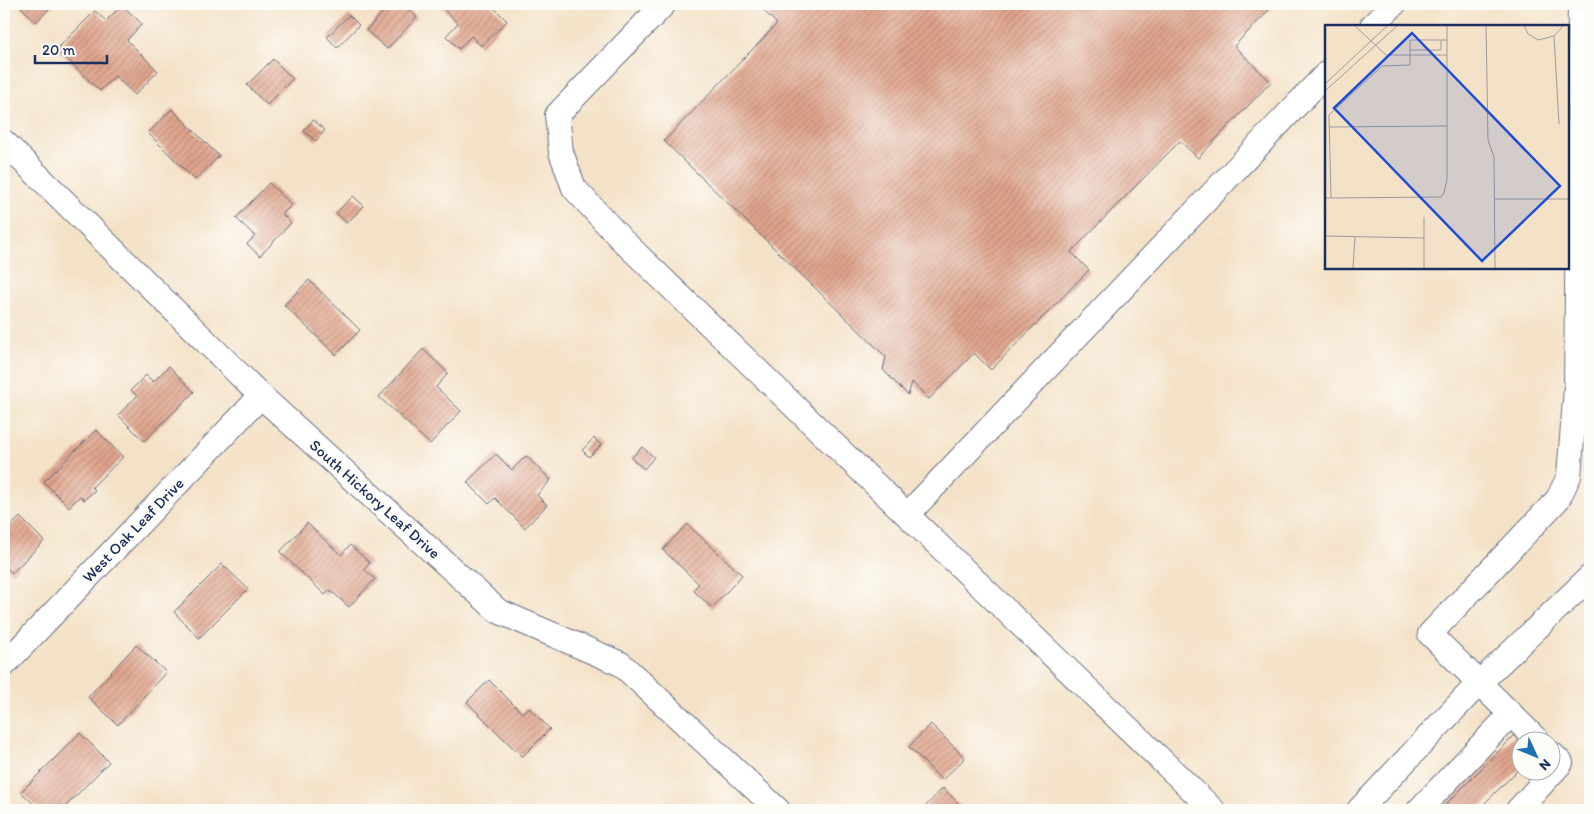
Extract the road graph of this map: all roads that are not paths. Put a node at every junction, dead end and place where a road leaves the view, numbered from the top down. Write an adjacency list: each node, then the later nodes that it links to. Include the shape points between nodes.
1 (664, 4): 8 (street, via 558,115 560,152 574,188 621,240)
2 (1394, 4): 4 (street)
3 (1580, 4): 11 (street, via 1576,388 1569,476 1558,499 1430,634)
4 (1373, 25)
5 (1325, 75): 8 (street)
6 (4, 142): 7 (street, South Hickory Leaf Drive)
7 (262, 396): 10 (street, West Oak Leaf Drive); 15 (street, South Hickory Leaf Drive, via 498,611 621,664)
8 (908, 514): 16 (street)
9 (1590, 577): 11 (street)
10 (4, 665)
11 (1478, 684): 12 (street); 17 (street)
12 (1511, 714): 13 (street); 18 (street)
13 (1529, 732)
14 (1544, 782): 19 (street)
15 (778, 810)
16 (1213, 810)
17 (1359, 810)
18 (1419, 810)
19 (1518, 810)

